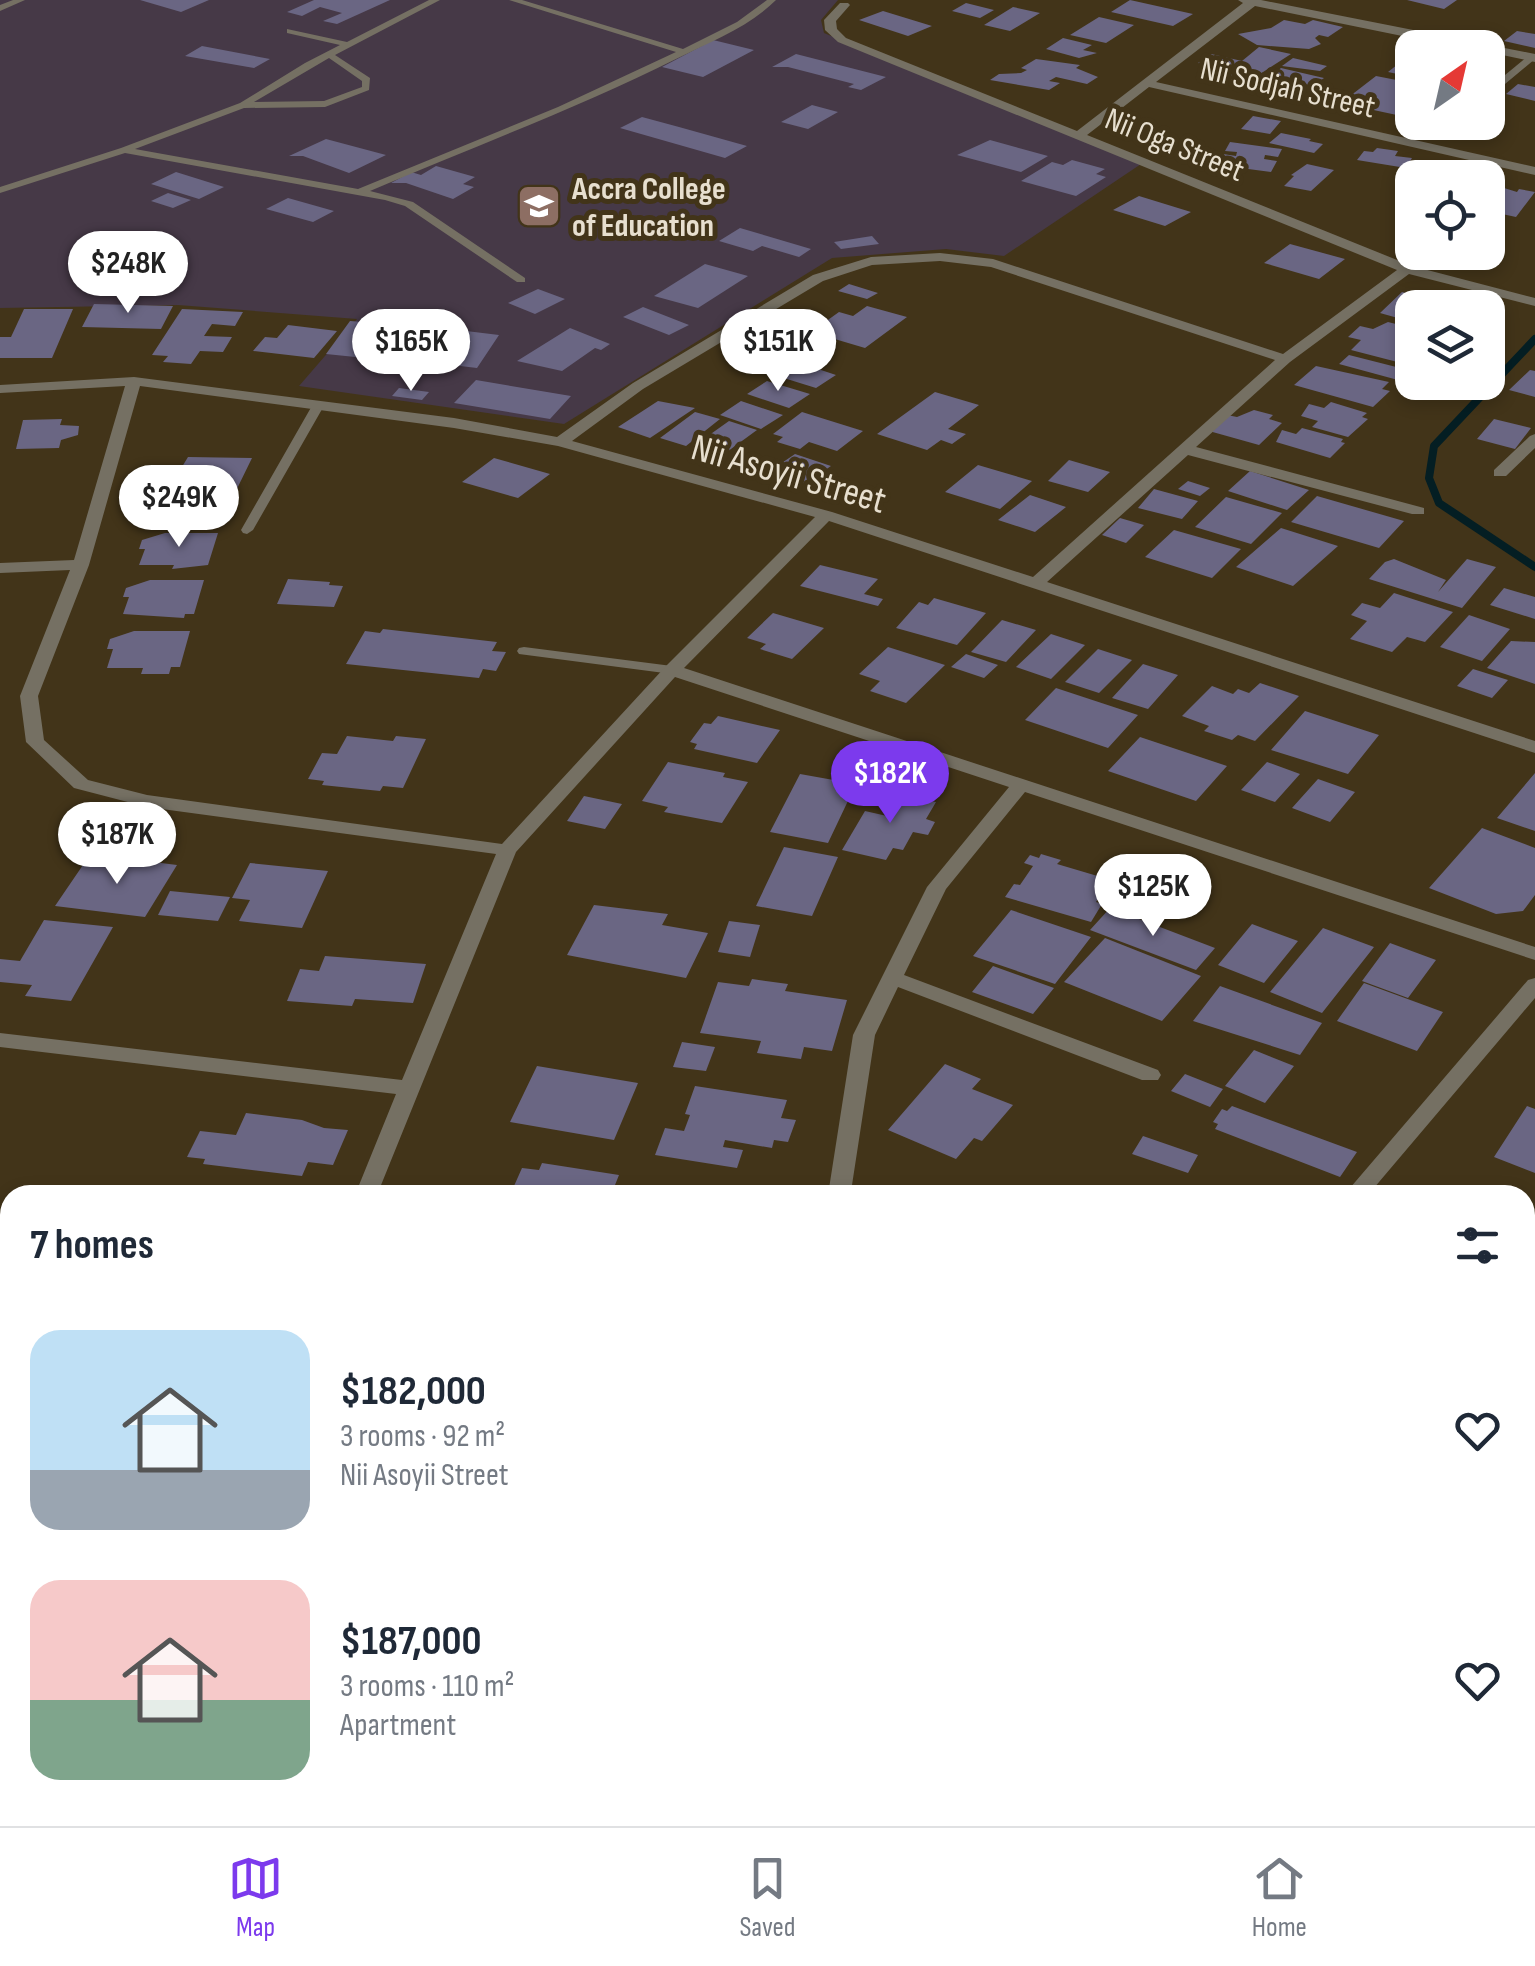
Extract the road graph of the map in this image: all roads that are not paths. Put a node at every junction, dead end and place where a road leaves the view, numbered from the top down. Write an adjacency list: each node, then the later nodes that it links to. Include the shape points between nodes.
1 (21, 0): 7 (lane)
2 (436, 0): 10 (lane)
3 (513, 0): 11 (lane)
4 (772, 0): 11 (lane)
5 (1248, 1): 8 (street); 16 (street)
6 (844, 5): 18 (street, Nii Oga Street, via 830,20 842,40)
7 (0, 8)
8 (1395, 30)
9 (290, 31): 10 (lane)
10 (350, 45): 13 (lane)
11 (684, 52): 22 (lane, via 566,110)
12 (1505, 52): 14 (street)
13 (330, 54): 17 (lane); 17 (lane, via 368,80 366,88 324,104)
14 (1533, 58): 15 (lane)
15 (1505, 80)
16 (1146, 83): 18 (street); 20 (street, Nii Sodjah Street)
17 (242, 105): 19 (lane)
18 (1078, 135): 23 (street, Nii Oga Street)
19 (124, 150): 21 (lane); 22 (lane)
20 (1535, 171)
21 (0, 190)
22 (362, 191): 26 (lane, via 408,204)
23 (1395, 264)
24 (1406, 270): 28 (street)
25 (1411, 270): 27 (street, Nii Oga Street)
26 (521, 280)
27 (1535, 302)
28 (1285, 359): 33 (street, via 993,263 940,257 871,262 818,278 638,386); 34 (street)
29 (134, 381): 30 (street, Nii Asoyii Street); 31 (street, Nii Asoyii Street); 39 (street)
30 (0, 389)
31 (319, 404): 33 (street, Nii Asoyii Street); 38 (lane)
32 (1535, 438): 35 (street)
33 (560, 442): 37 (street, Nii Asoyii Street)
34 (1184, 449): 36 (street); 41 (street)
35 (1500, 473)
36 (1418, 511)
37 (826, 515): 41 (street, Nii Asoyii Street); 43 (street)
38 (248, 530)
39 (81, 565): 40 (street); 46 (street, via 28,696 35,742 81,784 147,801)
40 (0, 568)
41 (1037, 582): 44 (street, Nii Asoyii Street)
42 (524, 651): 43 (lane)
43 (672, 670): 45 (street); 46 (street)
44 (1535, 747)
45 (1022, 786): 47 (street); 48 (street, via 937,887)
46 (507, 850): 52 (street)
47 (1535, 954)
48 (890, 977): 51 (street); 54 (street, via 864,1035)
49 (1535, 986): 55 (street)
50 (0, 1040): 52 (street)
51 (1150, 1075)
52 (408, 1088): 53 (street)
53 (370, 1185)
54 (840, 1185)
55 (1364, 1185)

